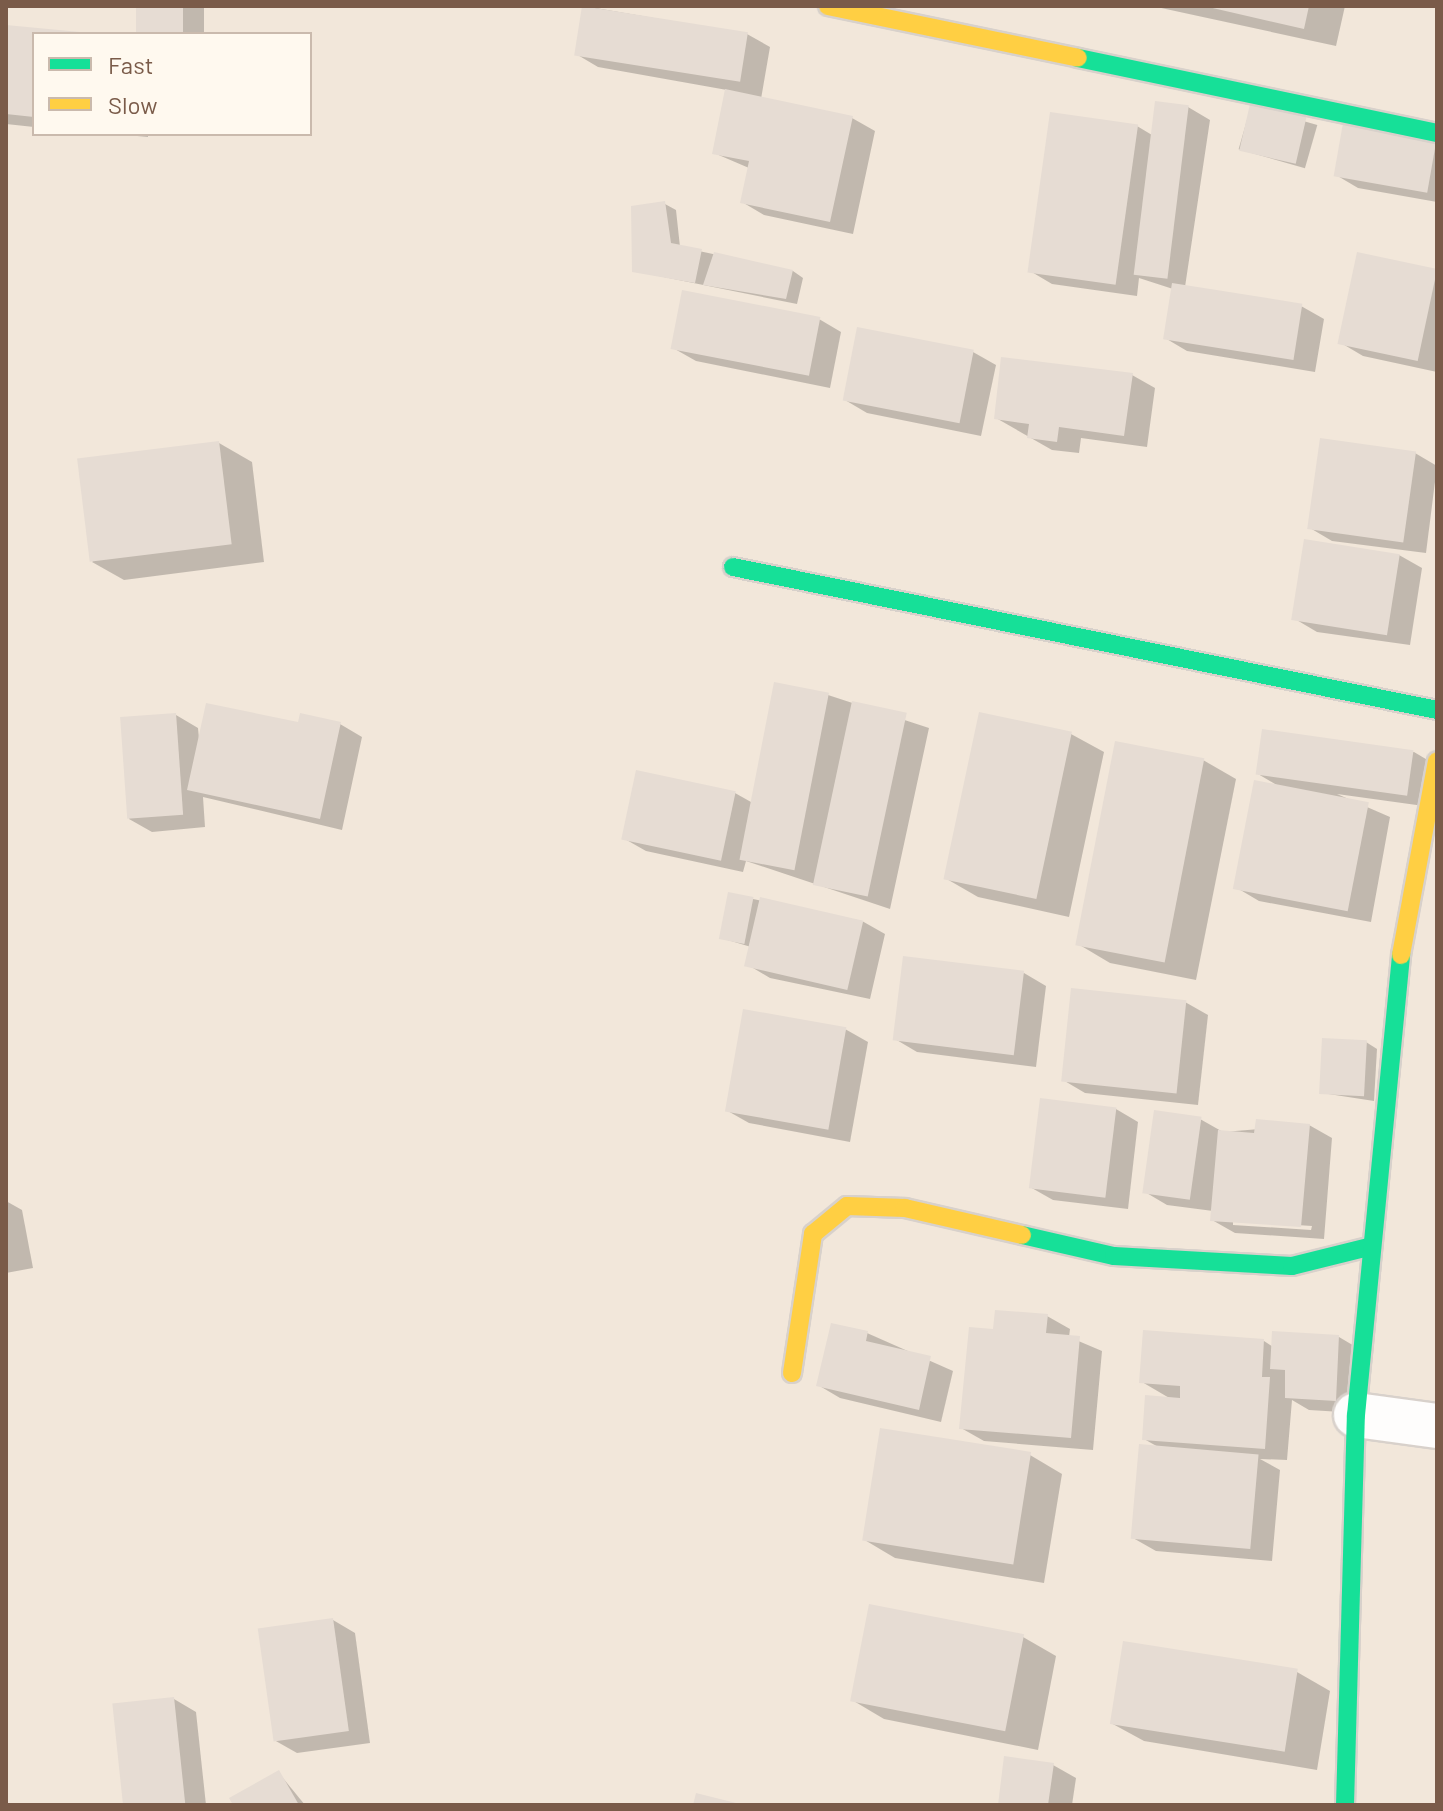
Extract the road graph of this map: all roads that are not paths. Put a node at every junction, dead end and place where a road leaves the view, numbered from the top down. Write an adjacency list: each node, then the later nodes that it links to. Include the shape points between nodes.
1 (828, 6): 2 (street)
2 (1437, 133)
3 (733, 567): 4 (street)
4 (1437, 710)
5 (1437, 761): 6 (street, via 1401,956)
6 (1372, 1246): 7 (street, via 1292,1266 1114,1256 905,1208 847,1206 813,1234); 8 (street)
7 (792, 1373)
8 (1356, 1415): 9 (street); 10 (street)
9 (1437, 1426)
10 (1345, 1805)

